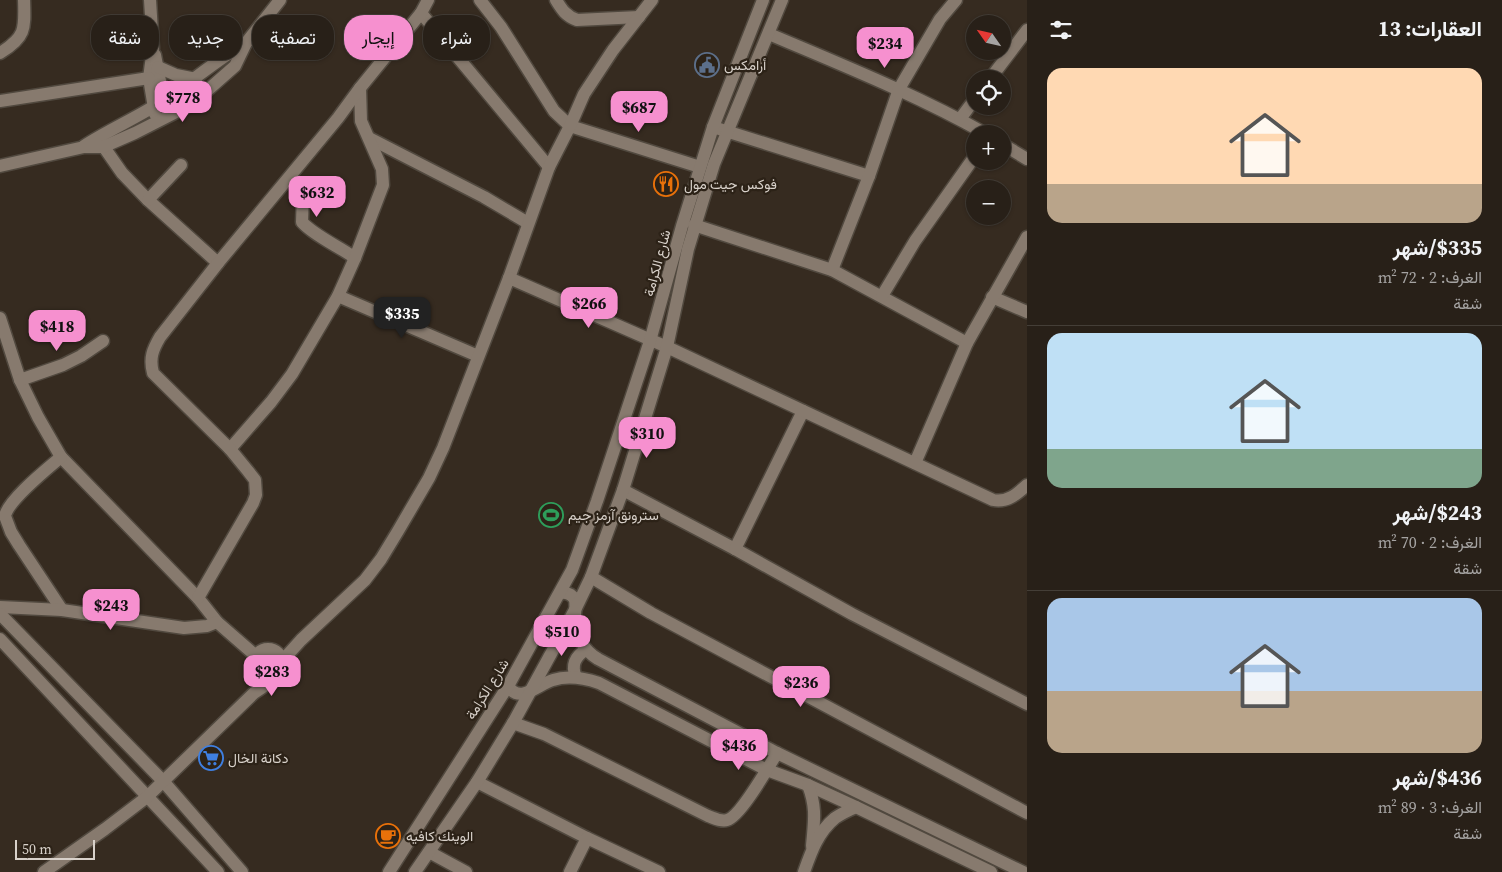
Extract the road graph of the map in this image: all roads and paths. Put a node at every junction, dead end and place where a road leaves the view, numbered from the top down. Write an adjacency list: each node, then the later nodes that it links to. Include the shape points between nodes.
1 (24, 0): 17 (street, via 25,25 16,43)
2 (150, 0): 12 (street)
3 (280, 0): 16 (street)
4 (428, 0): 11 (street)
5 (480, 0): 34 (street, via 554,111)
6 (556, 0): 13 (street, via 561,10 577,20)
7 (652, 0): 13 (street)
8 (763, 0): 35 (street, شارع الكرامة)
9 (782, 0): 15 (street, شارع الكرامة)
10 (956, 0): 25 (street, via 940,19)
11 (421, 13): 24 (street); 43 (street)
12 (151, 15)
13 (638, 17): 34 (street, via 584,94)
14 (1027, 30): 21 (street)
15 (768, 34): 25 (street); 36 (street, شارع الكرامة)
16 (246, 43): 23 (street); 30 (street, via 235,66 192,104)
17 (0, 53)
18 (152, 60): 22 (street)
19 (156, 60): 20 (street)
20 (158, 66): 23 (street, via 176,75); 27 (street)
21 (997, 70)
22 (150, 78): 26 (street); 27 (street)
23 (196, 79): 27 (street)
24 (360, 88): 29 (street); 32 (street)
25 (898, 89): 31 (street); 47 (street)
26 (0, 101)
27 (158, 104): 30 (street); 38 (street)
28 (966, 111): 31 (street)
29 (338, 118): 32 (street); 46 (street)
30 (163, 119): 38 (street, via 116,142)
31 (960, 119): 33 (street)
32 (361, 122): 37 (street)
33 (970, 125)
34 (570, 126): 43 (street); 44 (street)
35 (713, 127): 36 (street); 44 (street, شارع الكرامة)
36 (728, 130): 47 (street); 50 (street, شارع الكرامة)
37 (369, 138): 49 (street); 52 (street, via 382,169 383,185)
38 (100, 142): 42 (street); 48 (street, via 122,173)
39 (1011, 149): 40 (street)
40 (1027, 159)
41 (181, 165): 48 (street)
42 (0, 166)
43 (549, 167): 49 (street)
44 (700, 168): 61 (street, شارع الكرامة)
45 (966, 169): 57 (street)
46 (291, 176): 52 (street, via 303,194 302,222); 53 (street)
47 (869, 176): 54 (street)
48 (148, 200): 53 (street)
49 (528, 223): 55 (street)
50 (694, 225): 54 (street); 64 (street, شارع الكرامة)
51 (1027, 237): 58 (street)
52 (355, 258): 56 (street)
53 (218, 263): 68 (street, via 160,337 154,347 151,364 153,373)
54 (832, 270): 57 (street)
55 (509, 278): 61 (street); 65 (street)
56 (338, 296): 65 (street); 68 (street, via 292,374)
57 (882, 296): 63 (street)
58 (992, 297): 59 (street); 63 (street)
59 (1027, 312)
60 (0, 318): 66 (street)
61 (650, 341): 64 (street); 75 (street, شارع الكرامة, via 597,501 572,570)
62 (103, 342): 66 (street, via 63,365)
63 (967, 343): 70 (street)
64 (667, 348): 67 (street); 72 (street, شارع الكرامة)
65 (478, 356): 85 (street, via 429,478 381,560 293,651)
66 (20, 380): 69 (street)
67 (803, 412): 70 (street); 73 (street)
68 (230, 448): 76 (street, via 254,480 256,495)
69 (61, 457): 76 (street); 79 (street, via 22,492 8,507 5,516 11,532)
70 (915, 463): 71 (street, via 1001,502)
71 (1027, 485)
72 (623, 490): 73 (street); 74 (street, شارع الكرامة)
73 (735, 549): 90 (street, via 852,614)
74 (590, 577): 78 (street, شارع الكرامة); 99 (street, via 660,618)
75 (560, 593): 78 (street, via 573,597); 88 (street, شارع الكرامة)
76 (198, 598): 81 (street)
77 (0, 607): 79 (street)
78 (576, 608): 83 (street, via 577,633); 89 (street, شارع الكرامة)
79 (62, 610): 81 (street, via 184,628)
80 (0, 614): 94 (street)
81 (217, 622): 84 (street)
82 (0, 639): 97 (street)
83 (586, 650): 87 (street, via 575,659); 92 (street)
84 (256, 656): 85 (street, via 260,651 272,649); 86 (street, via 254,666)
85 (280, 656): 86 (street, via 280,672)
86 (265, 676): 94 (street, via 263,687)
87 (576, 677): 89 (street, via 553,680); 93 (street, via 599,683)
88 (508, 686): 89 (street, via 519,694); 106 (street, شارع الكرامة)
89 (532, 690): 91 (street, شارع الكرامة)
90 (1027, 704)
91 (513, 723): 93 (street, via 544,734 720,820 728,820 734,815); 95 (street, شارع الكرامة)
92 (778, 754): 93 (street); 113 (street)
93 (767, 770): 96 (street)
94 (163, 781): 97 (street); 103 (street)
95 (477, 782): 100 (street); 102 (street, شارع الكرامة)
96 (808, 785): 98 (street); 101 (street, via 814,799)
97 (147, 797): 104 (street); 105 (street)
98 (856, 806): 101 (street, via 836,818); 112 (street)
99 (1027, 813)
100 (587, 838): 109 (street); 110 (street)
101 (812, 848): 111 (street)
102 (429, 852): 107 (street, شارع الكرامة); 108 (street)
103 (238, 870)
104 (44, 872)
105 (218, 872)
106 (389, 872)
107 (415, 872)
108 (466, 872)
109 (570, 872)
110 (659, 872)
111 (804, 872)
112 (991, 872)
113 (1023, 872)

